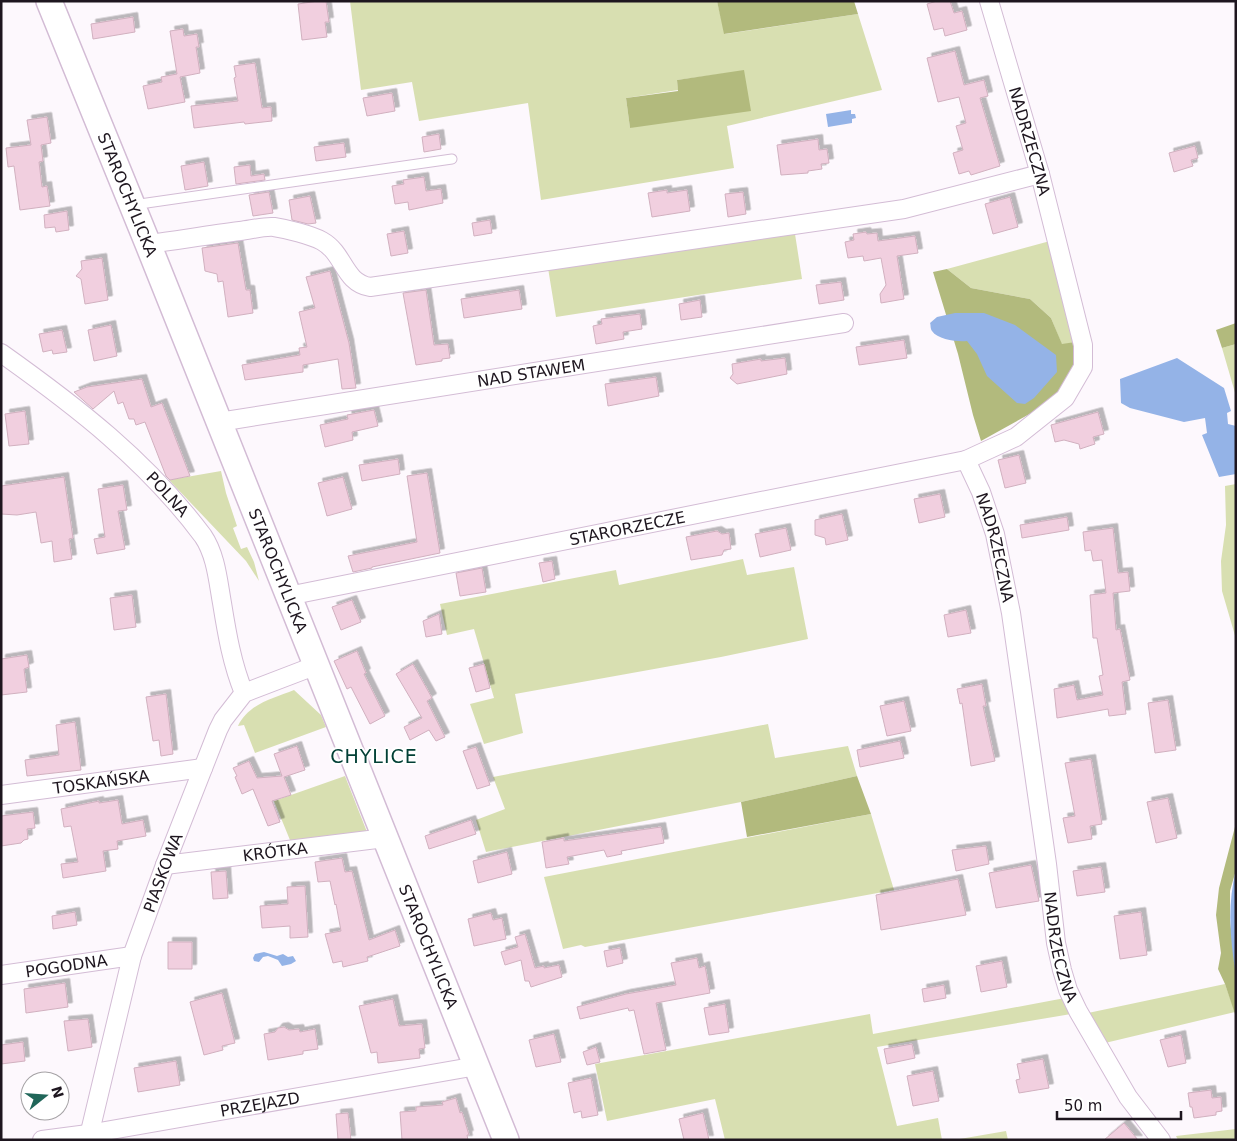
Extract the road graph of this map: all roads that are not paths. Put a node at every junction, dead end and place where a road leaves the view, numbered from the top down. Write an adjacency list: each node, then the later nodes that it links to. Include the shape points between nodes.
1 (49, 1): 5 (street, STAROCHYLICKA)
2 (989, 1): 4 (street, NADRZECZNA)
3 (452, 159): 5 (lane)
4 (1040, 174): 6 (street, via 904,209 370,287 354,281 339,257 321,241 272,227); 10 (street, NADRZECZNA, via 1083,345 1083,367 1065,398 1051,411 1016,436)
5 (132, 205): 6 (street, STAROCHYLICKA)
6 (148, 244): 9 (street, STAROCHYLICKA)
7 (844, 323): 9 (street, NAD STAWEM)
8 (1, 353): 13 (street, POLNA, via 116,441 159,482 203,536 210,546 233,661)
9 (219, 422): 11 (street, STAROCHYLICKA)
10 (966, 460): 11 (street, STARORZECZE); 24 (street, NADRZECZNA, via 995,534 1011,613 1062,970 1078,1011 1128,1097)
11 (288, 596): 12 (street, STAROCHYLICKA)
12 (317, 665): 13 (street); 16 (street, STAROCHYLICKA)
13 (244, 693): 14 (street, PIASKOWA, via 223,720)
14 (203, 768): 15 (street, TOSKAŃSKA); 17 (street, PIASKOWA)
15 (1, 795)
16 (385, 838): 17 (street, KRÓTKA); 20 (street, STAROCHYLICKA)
17 (165, 865): 18 (street, PIASKOWA)
18 (132, 956): 19 (street, POGODNA); 21 (street, PIASKOWA)
19 (1, 975)
20 (477, 1066): 21 (street, PRZEJAZD); 23 (street, STAROCHYLICKA)
21 (88, 1137): 22 (street, PRZEJAZD)
22 (42, 1140)
23 (506, 1140)
24 (1162, 1140)

